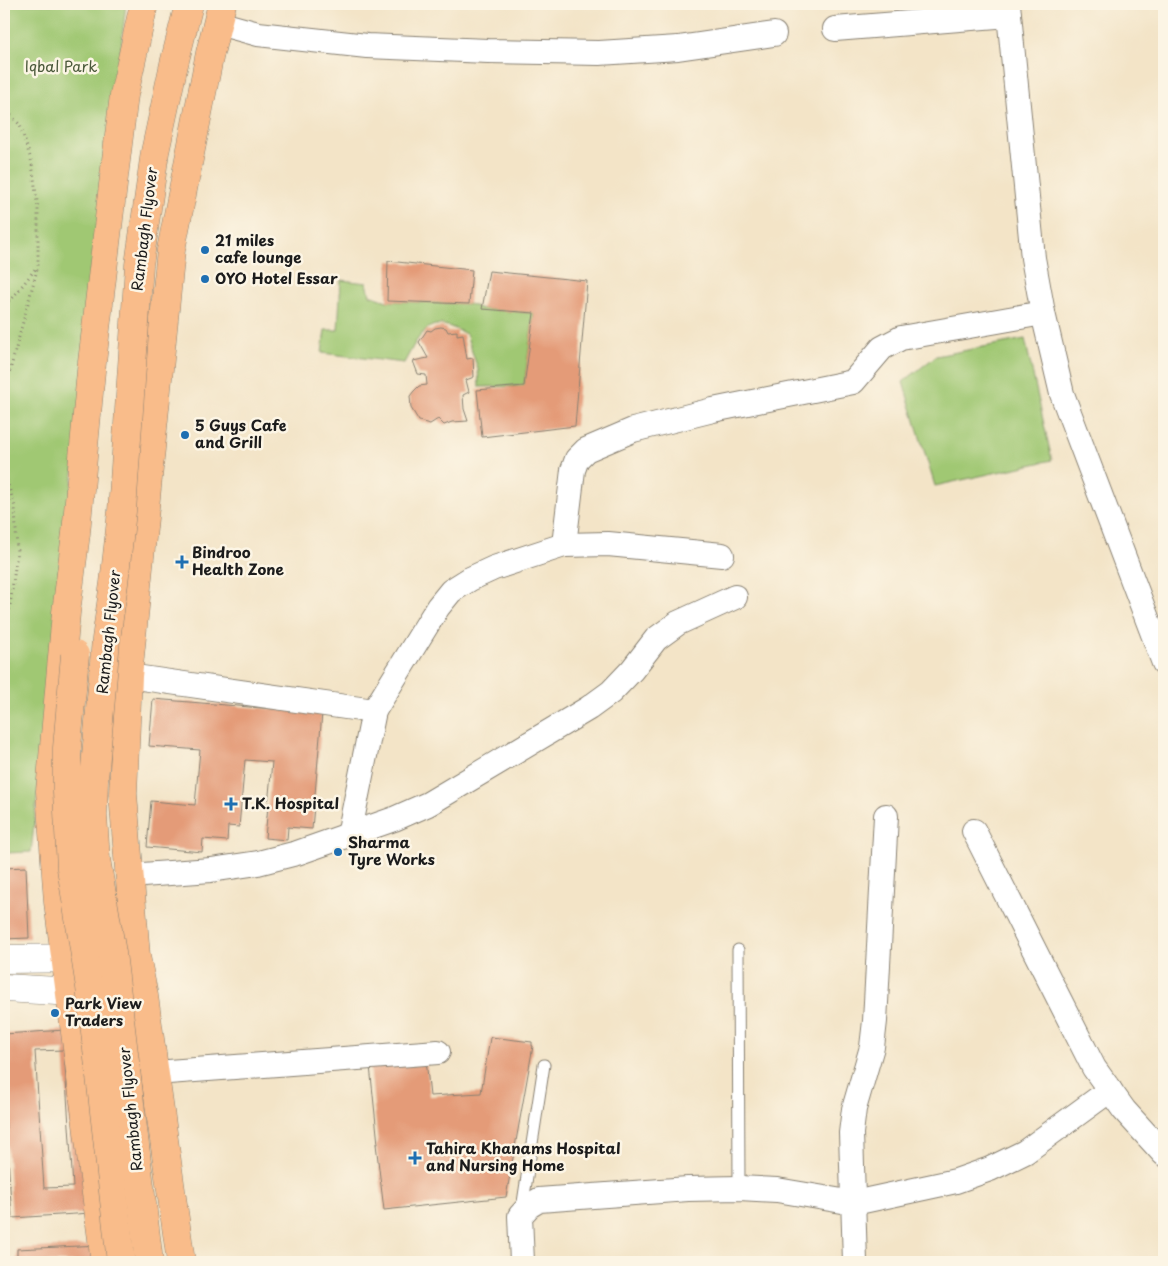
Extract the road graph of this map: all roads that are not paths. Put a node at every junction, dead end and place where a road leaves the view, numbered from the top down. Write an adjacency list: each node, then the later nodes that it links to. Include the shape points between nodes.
1 (144, 4): 21 (main road, via 124,95 113,185 91,371 50,791)
2 (160, 4): 35 (main road, Rambagh Flyover, bridge, via 127,151 111,260 68,748 71,868 90,987)
3 (189, 4): 36 (main road, Rambagh Flyover, bridge, via 155,152 139,265 122,511 106,639 94,780 96,859 115,972)
4 (1008, 9): 6 (street); 8 (street, via 1033,258)
5 (220, 13): 7 (street, via 258,34 367,46 488,52 599,53 678,48); 13 (main road, via 171,250)
6 (835, 29)
7 (774, 34)
8 (1043, 313): 9 (street, via 901,338 882,348 853,382 665,421 633,430 586,450 573,470); 12 (street, via 1062,394)
9 (564, 545): 10 (street, via 608,544); 14 (street, via 494,568 451,591)
10 (722, 555)
11 (735, 597): 17 (street, via 678,623 656,639 611,692 563,725 428,804)
12 (1164, 663)
13 (128, 676): 14 (street); 18 (main road, via 123,794)
14 (374, 711): 17 (street)
15 (886, 816): 32 (street, via 876,1021 851,1133)
16 (974, 831): 29 (street, via 1094,1068)
17 (349, 835): 18 (street, via 258,863)
18 (129, 876): 20 (main road)
19 (738, 950): 31 (lane)
20 (136, 956): 21 (street); 25 (main road)
21 (65, 958): 22 (street); 24 (main road)
22 (4, 959)
23 (4, 988): 24 (street)
24 (69, 992): 25 (street); 34 (main road)
25 (144, 996): 28 (main road)
26 (438, 1052): 28 (street)
27 (544, 1065): 33 (lane)
28 (154, 1073): 37 (main road)
29 (1110, 1090): 30 (street); 32 (street, via 1025,1152 990,1169 956,1181)
30 (1164, 1154)
31 (739, 1188): 32 (street, via 776,1190); 33 (street, via 539,1200)
32 (854, 1203): 39 (street)
33 (520, 1216): 38 (street)
34 (104, 1262)
35 (121, 1262)
36 (149, 1262)
37 (181, 1262)
38 (522, 1262)
39 (855, 1262)

